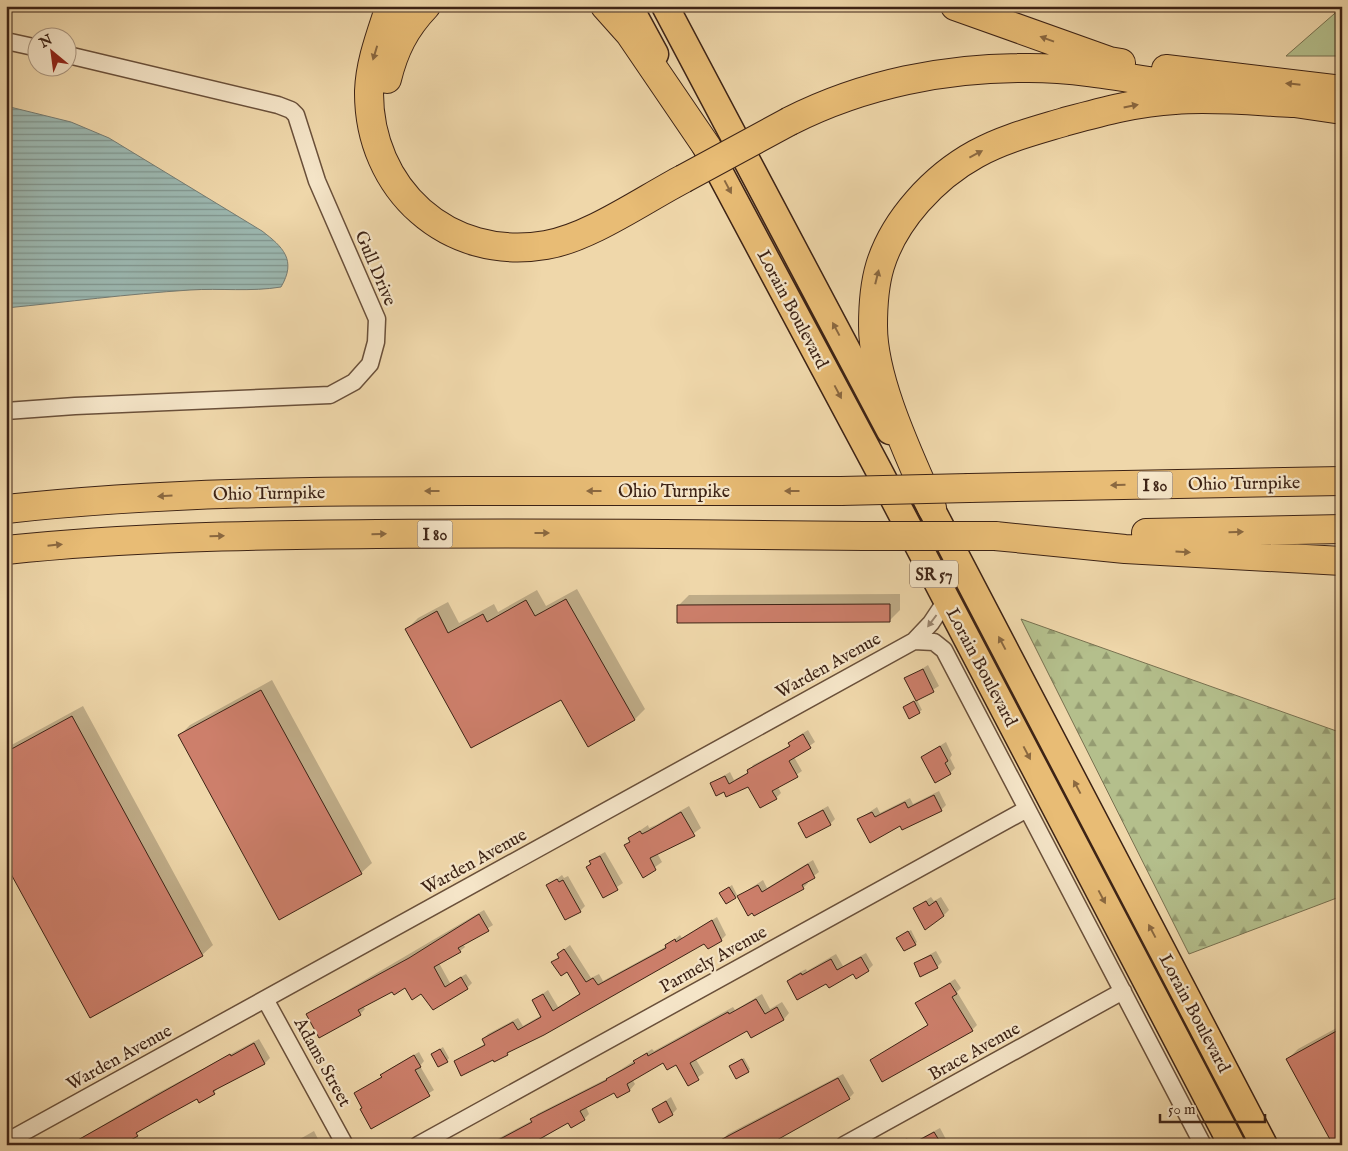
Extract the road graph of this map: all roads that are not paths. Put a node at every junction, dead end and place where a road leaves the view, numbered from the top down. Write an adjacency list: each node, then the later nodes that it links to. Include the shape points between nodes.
1 (390, 6): 16 (highway, one-way to 16, via 373,59 369,89 372,125 393,179 409,202 429,221 477,242 512,247 545,245 568,239)
2 (426, 6): 16 (highway, via 400,40 386,83 384,105 391,148 402,170 438,209 465,225 486,231 525,234 548,231 567,226)
3 (605, 6): 15 (highway, via 630,34)
4 (629, 6): 15 (highway, Lorain Boulevard / SR 57)
5 (665, 6): 21 (highway, Lorain Boulevard / SR 57, one-way to 5)
6 (955, 6): 10 (highway, one-way to 6)
7 (6, 40): 8 (street)
8 (28, 46)
9 (78, 57): 17 (street, Gull Drive, via 278,105 296,115 317,181 377,319 374,354 367,369 354,382 330,395)
10 (1109, 61): 11 (highway, one-way to 10); 14 (highway, via 1095,65 1012,59 933,65 860,83)
11 (1342, 90)
12 (1292, 103): 13 (highway); 14 (highway, via 1083,72 987,68 866,90); 21 (highway, one-way to 12, via 886,392 873,328 874,288 880,264 896,232 918,202 943,176 977,153 1028,132 1104,110 1176,100)
13 (1342, 110)
14 (787, 118): 16 (highway)
15 (707, 148): 27 (highway, Lorain Boulevard / SR 57, one-way to 27)
16 (680, 175)
17 (6, 411)
18 (1342, 476): 20 (highway)
19 (1342, 481): 20 (highway, Ohio Turnpike / I 80)
20 (1261, 482): 22 (highway, Ohio Turnpike / I 80, one-way to 22, bridge, via 841,491 206,493)
21 (932, 508): 38 (highway, Lorain Boulevard / SR 57, one-way to 21)
22 (6, 509)
23 (1342, 530): 24 (highway, I 80, one-way to 23)
24 (995, 536): 25 (highway, I 80, one-way to 24, bridge, via 95,542 249,536 513,533); 26 (highway, one-way to 26, via 1125,549)
25 (6, 550)
26 (1342, 561)
27 (947, 599): 28 (street, Warden Avenue, one-way to 28); 37 (highway, Lorain Boulevard / SR 57, one-way to 37)
28 (914, 641): 29 (street, Lorain Boulevard, via 934,642 944,650); 31 (street, Warden Avenue)
29 (1027, 809): 30 (street, Lorain Boulevard); 34 (street, Parmely Avenue)
30 (1122, 991): 35 (street, Brace Avenue); 36 (street, Lorain Boulevard)
31 (266, 999): 32 (street, Warden Avenue); 33 (street, Adams Street)
32 (6, 1142)
33 (345, 1145)
34 (418, 1145)
35 (844, 1145)
36 (1203, 1145)
37 (1232, 1145)
38 (1264, 1145)

